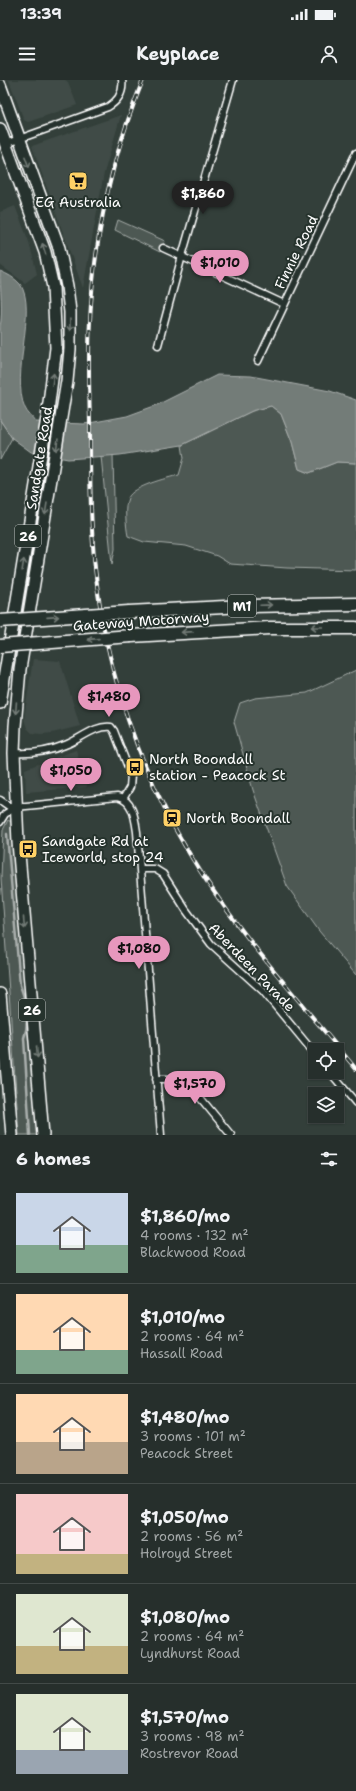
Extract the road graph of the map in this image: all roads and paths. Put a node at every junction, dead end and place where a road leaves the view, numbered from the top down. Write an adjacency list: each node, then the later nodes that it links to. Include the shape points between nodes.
1 (122, 80): 5 (street, via 121,94 108,107)
2 (233, 80): 9 (street)
3 (0, 85): 5 (highway, 26)
4 (0, 129): 6 (highway, 26)
5 (19, 139): 6 (street); 18 (highway, Sandgate Road / 26, one-way to 18, via 59,248 70,312 70,349 20,669)
6 (5, 144): 17 (highway, Sandgate Road / 26, one-way to 6, via 48,418 56,348 53,287 45,252)
7 (356, 153): 10 (street, Finnie Road)
8 (163, 248): 9 (street)
9 (182, 256): 10 (street); 11 (street)
10 (284, 304): 12 (street, Finnie Road)
11 (158, 345)
12 (258, 361)
13 (356, 604): 14 (highway, Gateway Motorway / M1, one-way to 13, bridge, via 251,605)
14 (0, 621)
15 (356, 628): 16 (highway, Gateway Motorway / M1, one-way to 16, bridge, via 270,628)
16 (0, 646)
17 (0, 703)
18 (14, 753): 19 (street, via 44,752 69,744 89,732 111,727 131,775 130,787); 21 (highway, Sandgate Road / 26)
19 (123, 799): 21 (street, via 112,797); 23 (street, via 132,808 135,819)
20 (0, 800): 21 (street, via 10,807)
21 (16, 807): 22 (street, via 5,814); 30 (highway, Sandgate Road / 26, one-way to 30)
22 (0, 822)
23 (140, 869): 25 (street, Aberdeen Parade, via 155,869 163,874 211,944 263,992); 26 (street)
24 (0, 994): 29 (highway, 26)
25 (308, 1046)
26 (156, 1079): 31 (street); 32 (street, via 177,1079 188,1083)
27 (336, 1079): 28 (street)
28 (356, 1103)
29 (12, 1135)
30 (43, 1135)
31 (161, 1135)
32 (231, 1135)

